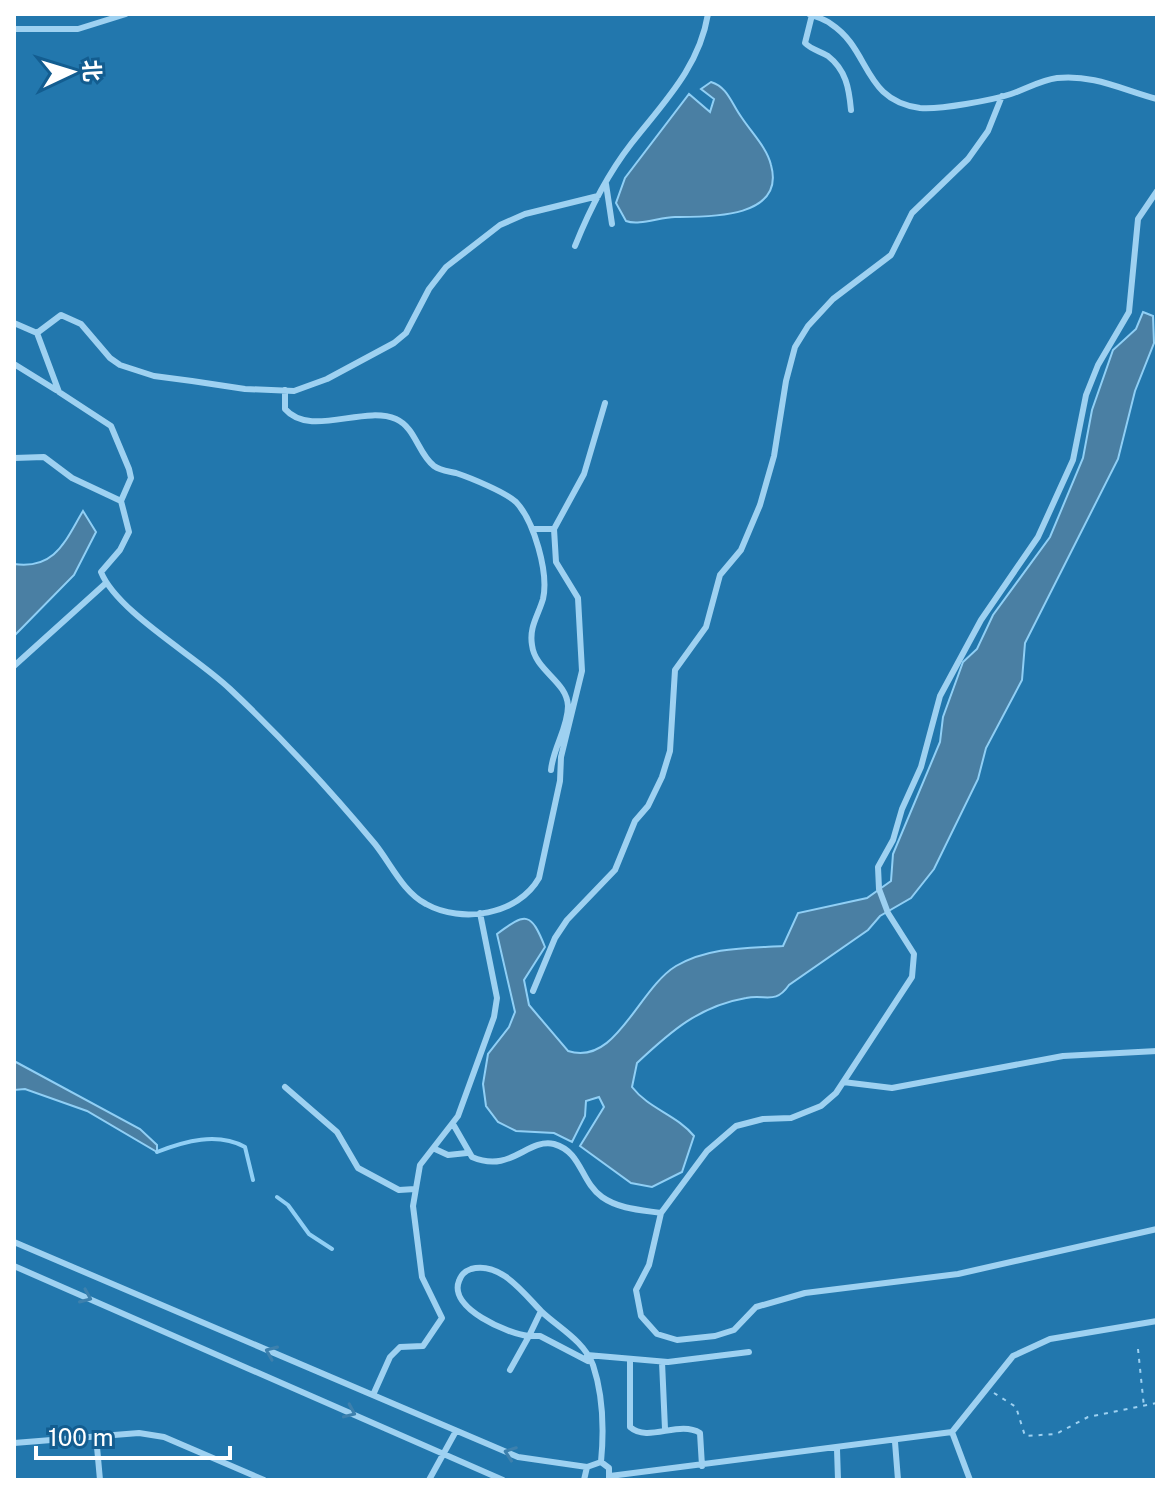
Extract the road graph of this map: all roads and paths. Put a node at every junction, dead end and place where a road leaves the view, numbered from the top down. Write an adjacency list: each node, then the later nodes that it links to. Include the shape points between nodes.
1 (126, 14): 4 (lane, via 78,29)
2 (708, 14): 8 (lane, via 685,76)
3 (810, 15): 5 (lane, via 832,24 853,46 885,96 922,108); 7 (lane, via 805,43 843,73)
4 (14, 29)
5 (1002, 96): 6 (lane, via 1052,78 1073,77); 27 (lane, via 988,131 968,159 912,213 891,255 833,299 795,347 760,505 741,550 720,575 706,627 675,670 670,751 662,777 635,821 615,870 555,938)
6 (1157, 99)
7 (851, 110)
8 (606, 183): 10 (lane); 11 (lane)
9 (1157, 191): 29 (lane, via 1138,219 1129,312 1086,395 1073,460 1038,537 981,620 940,696 921,767 878,867 888,913 914,954 912,977)
10 (598, 196): 12 (lane); 16 (lane, via 500,225 446,267 406,333 394,343 327,379)
11 (612, 224)
12 (575, 246)
13 (14, 323): 14 (lane)
14 (37, 333): 16 (lane, via 61,315 81,324 120,365 180,380); 17 (lane)
15 (14, 364): 17 (lane)
16 (285, 390): 21 (lane, via 285,409 300,419 354,414 396,419 430,464 498,489 514,500)
17 (59, 392): 20 (lane, via 111,426 131,478)
18 (605, 403): 22 (lane, via 584,474)
19 (14, 458): 20 (lane, via 44,457 72,478)
20 (121, 501): 23 (lane, via 129,532 101,572)
21 (533, 529): 22 (lane); 25 (lane, via 544,585 530,632 532,649 540,669 568,702)
22 (554, 529): 26 (lane, via 556,562 578,598 582,671 539,878 513,905)
23 (106, 583): 24 (lane); 26 (lane, via 114,596 237,696 377,846 409,891 437,909)
24 (14, 666)
25 (551, 770)
26 (480, 913): 31 (lane, via 497,998)
27 (533, 991)
28 (1157, 1051): 29 (lane, via 1063,1056 892,1088)
29 (843, 1082): 35 (lane, via 809,1111 736,1126 707,1151)
30 (285, 1087): 34 (lane, via 337,1132 358,1168 399,1190)
31 (453, 1124): 32 (lane); 33 (lane)
32 (435, 1149): 33 (lane, via 448,1155); 34 (lane, via 420,1165)
33 (467, 1153): 35 (lane, via 492,1163 542,1143 559,1146 572,1152 603,1198 628,1209)
34 (415, 1189): 50 (lane, via 422,1277 442,1318 423,1346 407,1345 390,1357)
35 (661, 1213): 36 (lane, via 637,1299 648,1327 677,1340 734,1330 756,1307 805,1293 958,1274)
36 (1157, 1229)
37 (14, 1242): 50 (lane, one-way to 37)
38 (14, 1266): 60 (lane, one-way to 60)
39 (541, 1311): 41 (lane); 41 (lane, via 527,1294 492,1270 464,1272 457,1284 465,1307 498,1327); 44 (lane)
40 (1157, 1321): 49 (lane, via 1050,1339 1013,1356)
41 (529, 1336): 47 (lane, via 540,1336); 48 (lane)
42 (1138, 1349): 52 (path)
43 (749, 1352): 46 (lane)
44 (587, 1355): 45 (lane); 47 (lane)
45 (630, 1359): 46 (lane); 53 (lane, via 630,1427 635,1432)
46 (662, 1362): 53 (lane)
47 (592, 1363): 61 (lane, via 604,1435)
48 (510, 1370)
49 (986, 1388): 52 (path, via 1016,1407 1025,1436 1056,1434 1088,1417); 55 (lane)
50 (373, 1395): 54 (lane)
51 (1157, 1403): 52 (path)
52 (1144, 1407)
53 (665, 1429): 62 (lane, via 700,1433)
54 (456, 1431): 60 (lane); 63 (lane, one-way to 54, via 518,1457)
55 (952, 1432): 57 (lane); 72 (lane)
56 (96, 1436): 58 (lane); 65 (lane, via 164,1437); 66 (lane)
57 (895, 1442): 59 (lane); 71 (lane)
58 (14, 1443)
59 (837, 1449): 62 (lane); 70 (lane)
60 (443, 1453): 67 (lane); 68 (lane)
61 (601, 1462): 63 (lane); 64 (lane, via 609,1468)
62 (702, 1466): 64 (lane)
63 (587, 1467): 69 (lane)
64 (610, 1478)
65 (262, 1479)
66 (100, 1480)
67 (429, 1480)
68 (503, 1480)
69 (584, 1480)
70 (838, 1480)
71 (898, 1480)
72 (970, 1480)

